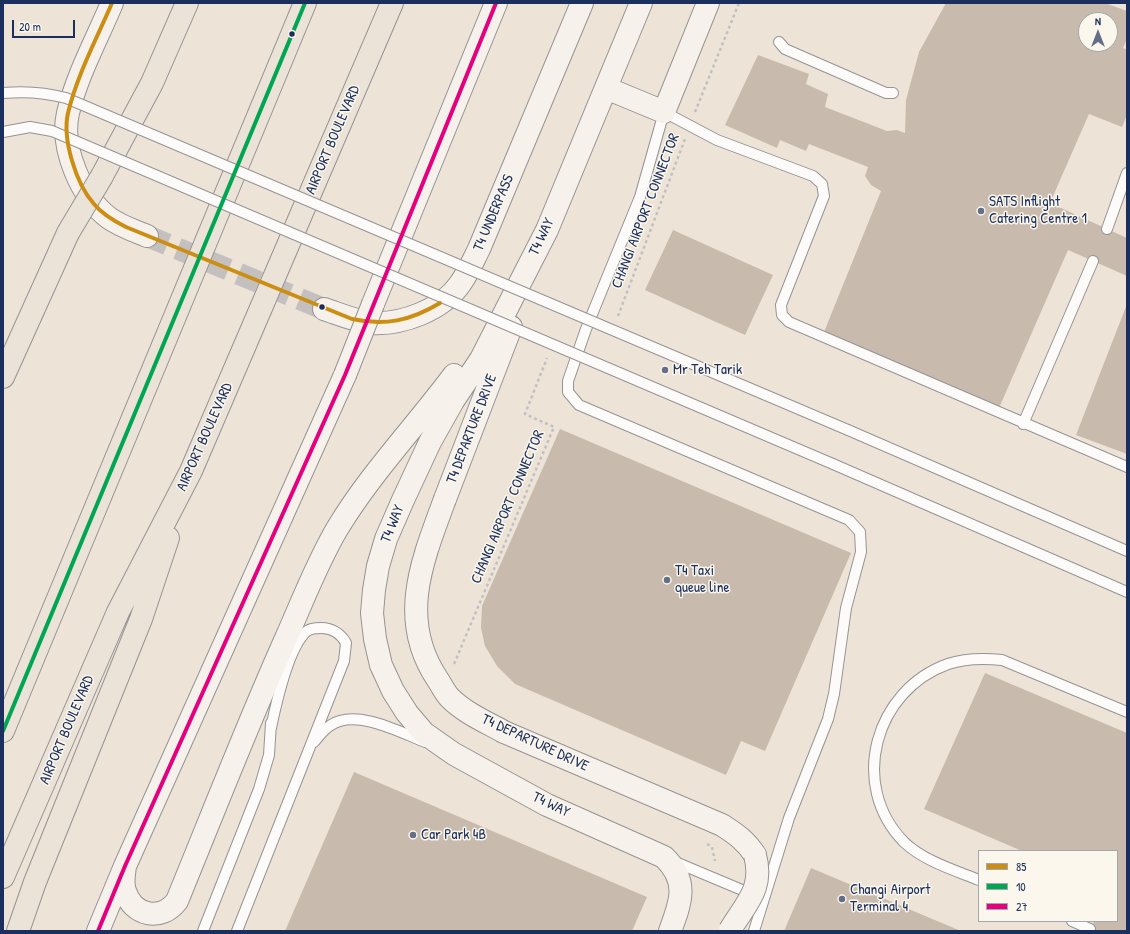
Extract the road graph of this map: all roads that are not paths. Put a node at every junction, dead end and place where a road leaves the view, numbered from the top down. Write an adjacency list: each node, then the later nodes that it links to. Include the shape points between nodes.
1 (112, 3): 18 (main road, via 68,114 70,155 78,178 93,204 110,218)
2 (187, 3): 22 (highway, bridge, via 152,83 68,234)
3 (305, 3): 31 (highway)
4 (392, 3): 25 (highway, AIRPORT BOULEVARD)
5 (496, 3): 35 (main road, bridge, via 345,375)
6 (582, 3): 21 (main road, T4 UNDERPASS, via 479,249 460,284 446,299 429,310 392,322 371,323)
7 (641, 3): 10 (main road, T4 WAY)
8 (708, 3): 13 (main road)
9 (779, 42): 12 (lane, via 784,49 810,61 886,93)
10 (606, 88): 13 (main road); 17 (main road, T4 WAY)
11 (3, 93): 26 (lane, bridge, via 23,91 66,98)
12 (893, 93)
13 (664, 112): 23 (lane, via 717,140 813,176 822,184 824,196 781,305 782,315 789,322); 38 (lane, via 640,196 586,329 568,381 568,392 579,405 849,520 860,532 861,552 846,608 828,719 789,818)
14 (3, 132): 27 (lane, bridge, via 30,127 58,133)
15 (1127, 173): 16 (lane)
16 (1107, 229)
17 (547, 230): 20 (main road, T4 WAY); 41 (main road, T4 DEPARTURE DRIVE, bridge, via 427,548 415,603 416,626 422,651 430,668 450,697 465,710 504,732 738,834 755,855 758,868 752,897)
18 (148, 236)
19 (1093, 261): 23 (lane)
20 (508, 303): 28 (main road, via 425,414 361,491 315,572); 33 (main road, T4 WAY, via 481,359 426,449 386,539 374,590 372,613 375,639 381,665 393,692 424,733)
21 (324, 309)
22 (3, 377)
23 (1023, 424): 24 (lane)
24 (1127, 467)
25 (191, 471): 36 (highway, AIRPORT BOULEVARD, via 118,612); 42 (highway, via 141,619 35,882)
26 (1127, 551)
27 (1127, 592)
28 (274, 663): 30 (lane); 35 (main road, via 177,901 171,910 162,914 151,914 133,906 124,890)
29 (1127, 712): 37 (lane, via 1002,660 984,658 966,659 949,664 917,680 904,692 892,706 884,722 875,751 874,776 884,811 892,827 918,854)
30 (271, 728): 32 (lane, via 278,696 299,641 314,628 326,628 342,635 346,643 344,661); 44 (lane, via 269,755 259,789)
31 (3, 730)
32 (307, 752): 33 (lane, via 332,724 346,720 363,720 380,724); 45 (lane)
33 (454, 754): 34 (main road, T4 WAY, via 547,805)
34 (664, 857): 38 (lane); 46 (main road, T4 WAY, via 674,866 680,880 678,910)
35 (125, 866): 43 (main road)
36 (5, 872)
37 (978, 880)
38 (765, 900): 47 (lane)
39 (1074, 922): 40 (lane)
40 (1090, 929)
41 (730, 930)
42 (18, 931)
43 (98, 931)
44 (203, 931)
45 (237, 931)
46 (670, 931)
47 (754, 931)

